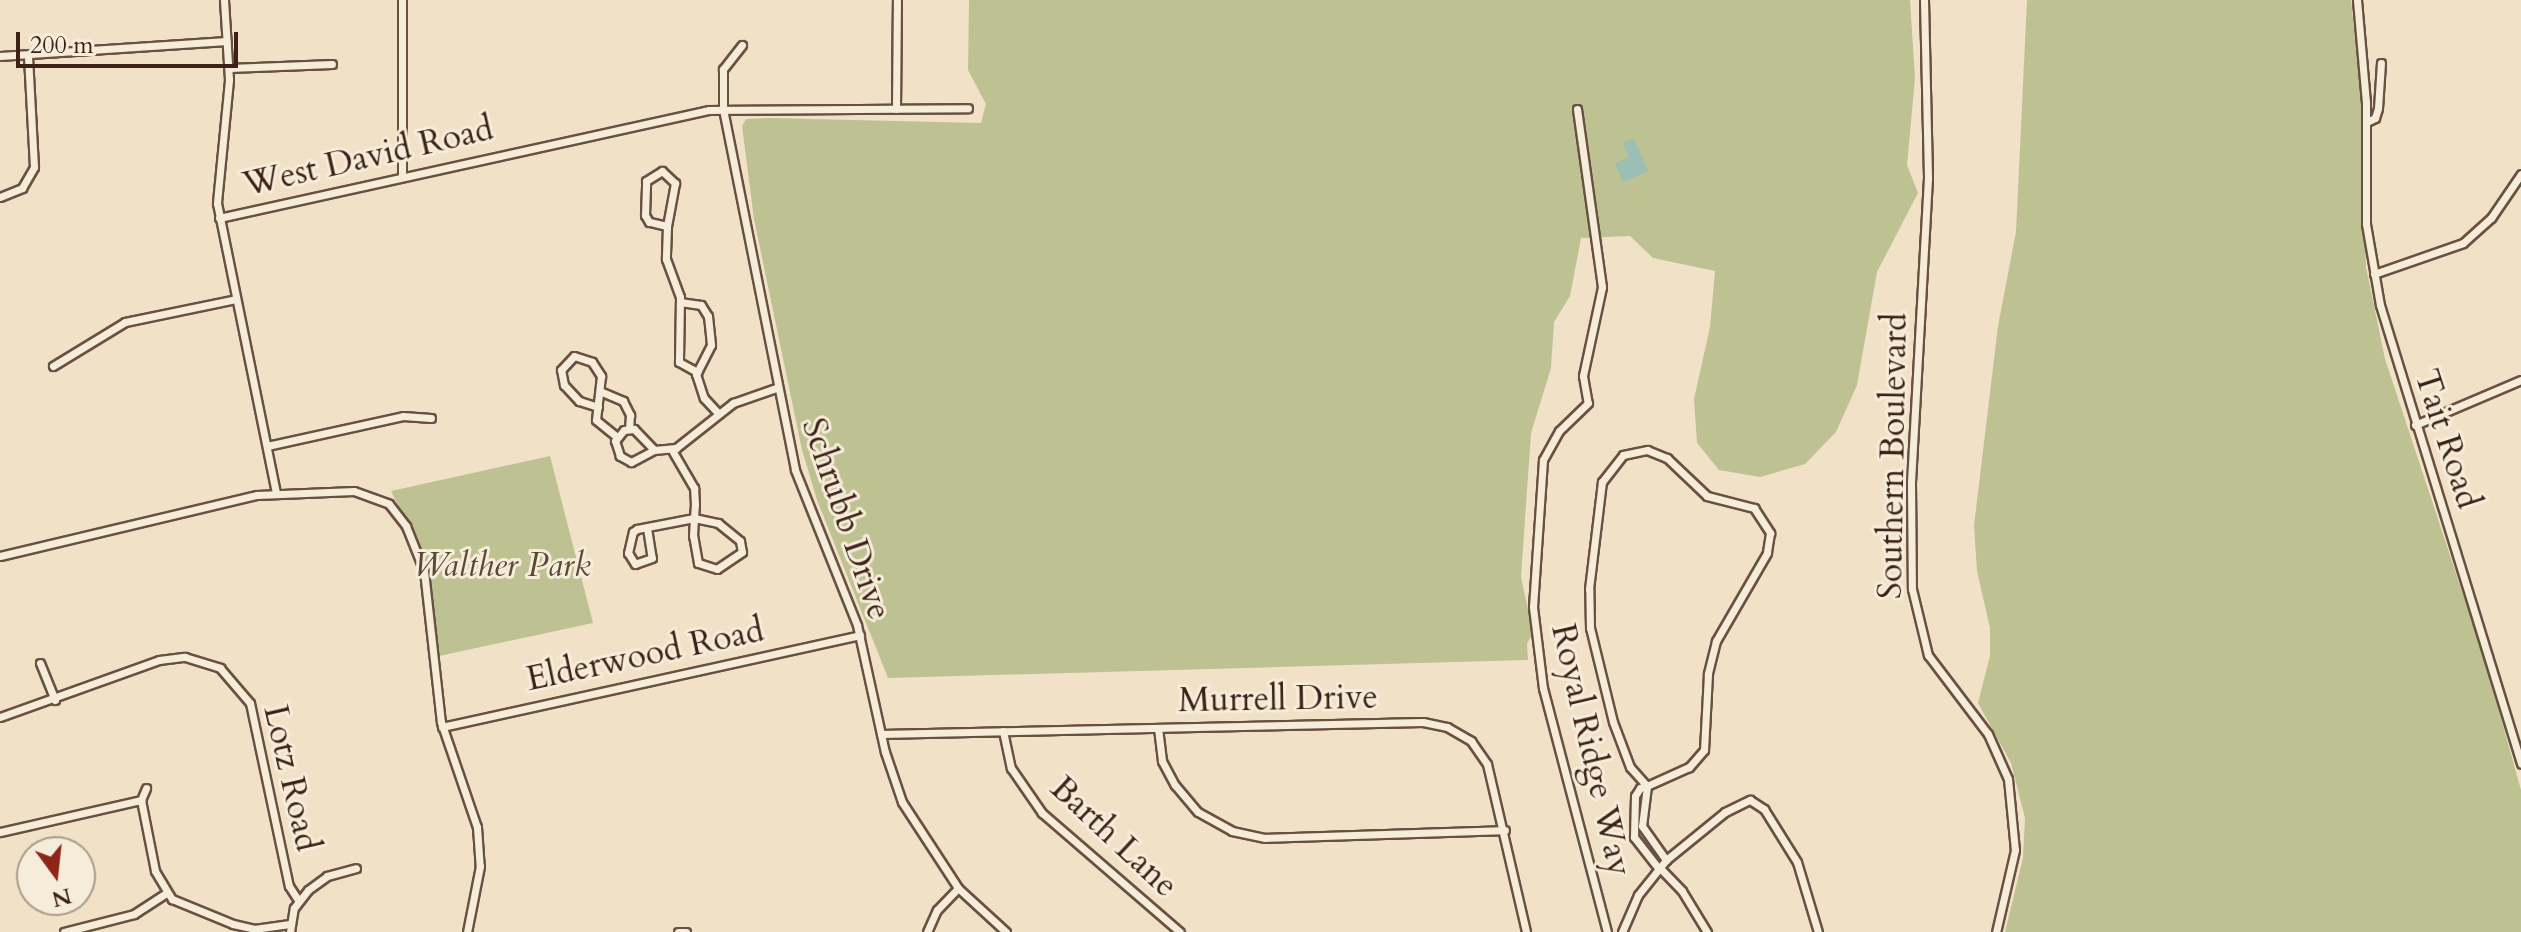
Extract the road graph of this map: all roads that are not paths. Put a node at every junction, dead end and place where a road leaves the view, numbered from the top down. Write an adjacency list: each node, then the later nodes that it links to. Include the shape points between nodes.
1 (224, 0): 6 (street)
2 (402, 0): 19 (street)
3 (897, 0): 15 (street)
4 (1924, 0): 82 (street, Southern Boulevard, via 1928,178 1911,483 1912,589 1928,655 1988,734 2008,779 2015,850)
5 (2357, 0): 17 (street, Tait Road)
6 (227, 41): 8 (street); 12 (street)
7 (742, 45): 14 (street, Schrubb Drive, via 723,69)
8 (28, 55): 9 (street); 20 (street, via 34,167 22,188)
9 (0, 56)
10 (2381, 63): 17 (street, Tait Road, via 2378,108)
11 (332, 64): 12 (street)
12 (229, 68): 21 (street)
13 (968, 108): 15 (street, West David Road)
14 (723, 109): 15 (street, West David Road); 19 (street, West David Road); 29 (street, Schrubb Drive)
15 (896, 109)
16 (1577, 109): 78 (street, Royal Ridge Way, via 1602,287 1583,376 1588,403 1559,431 1543,460 1533,607 1543,688)
17 (2367, 122): 23 (street, Tait Road, via 2365,214)
18 (2521, 174): 23 (street, via 2491,218 2463,243)
19 (402, 176): 21 (street, West David Road)
20 (0, 197)
21 (219, 218): 24 (street, West David Road)
22 (667, 226): 22 (street, via 675,183 668,173 658,171 646,181 645,215 654,224); 25 (street, via 666,259)
23 (2374, 274): 34 (street, Tait Road)
24 (236, 299): 26 (street, via 125,322); 37 (street, West David Road)
25 (680, 302): 27 (street, via 679,362); 27 (street, via 701,305 708,316 711,345)
26 (53, 366)
27 (697, 372): 32 (street, via 702,393)
28 (2521, 380): 34 (street)
29 (776, 388): 32 (street, via 745,397); 44 (street, Schrubb Drive, via 801,490)
30 (602, 392): 31 (street); 31 (street, via 592,362 574,356 564,365 561,379 569,392); 35 (street, via 623,401)
31 (598, 407): 36 (street, via 598,424)
32 (718, 413): 39 (street)
33 (431, 418): 37 (street, via 403,416)
34 (2415, 425): 52 (street, Tait Road)
35 (629, 429): 36 (street); 38 (street, via 639,431)
36 (617, 437): 38 (street, via 616,452 624,460)
37 (267, 446): 40 (street, West David Road)
38 (654, 450): 39 (street)
39 (672, 450): 41 (street, via 694,488)
40 (276, 493): 43 (street); 48 (street, via 361,492 379,498 398,515 427,584)
41 (694, 518): 41 (street, via 711,519 740,541 739,556 717,569 700,566); 42 (street)
42 (647, 528): 42 (street, via 629,537 628,553 635,564 652,558)
43 (0, 556)
44 (860, 635): 48 (street, Elderwood Road); 51 (street, Schrubb Drive)
45 (40, 663): 46 (street)
46 (55, 700): 47 (street, Lotz Road); 68 (street, Lotz Road, via 167,658 208,661 232,676 254,717 289,886)
47 (0, 717)
48 (442, 727): 71 (street, via 479,839)
49 (1158, 728): 50 (street, Murrell Drive); 57 (street, via 1162,761 1175,785 1198,812 1232,831 1265,838); 57 (street, Murrell Drive, via 1437,724 1464,735 1483,755)
50 (1003, 731): 51 (street, Murrell Drive); 76 (street, Barth Lane, via 1011,768 1042,813)
51 (881, 734): 66 (street, Schrubb Drive, via 910,819)
52 (2521, 764)
53 (1647, 786): 53 (street, Royal Ridge Way, via 1630,767 1613,722 1592,639 1589,589 1602,482 1623,455 1647,450 1667,458 1707,496 1754,508 1768,526 1770,541 1716,641 1708,674 1704,750 1689,767); 56 (street, Royal Ridge Way)
54 (146, 788): 55 (street)
55 (141, 800): 58 (street); 67 (street, via 151,858)
56 (1637, 804): 59 (street, Royal Ridge Way); 60 (street, Royal Ridge Way)
57 (1505, 830): 77 (street, Murrell Drive)
58 (0, 832)
59 (1646, 833): 60 (street); 61 (street, Royal Ridge Way)
60 (1633, 834): 62 (street, Royal Ridge Way)
61 (1657, 853): 62 (street); 63 (street, Royal Ridge Way)
62 (1650, 860): 65 (street, Royal Ridge Way)
63 (1666, 860): 65 (street); 81 (street, via 1745,801 1761,805 1804,878)
64 (356, 868): 68 (street, via 320,879)
65 (1659, 868): 79 (street, via 1638,895); 80 (street, Royal Ridge Way, via 1682,891)
66 (958, 888): 74 (street, via 937,910); 75 (street, Schrubb Drive)
67 (166, 893): 69 (street, via 186,908 233,924); 70 (street, via 134,914)
68 (298, 900): 69 (street)
69 (290, 928)
70 (64, 932)
71 (467, 932)
72 (678, 932): 73 (street)
73 (686, 932)
74 (927, 932)
75 (1006, 932)
76 (1180, 932)
77 (1526, 932)
78 (1607, 932)
79 (1622, 932)
80 (1707, 932)
81 (1818, 932)
82 (1996, 932)

